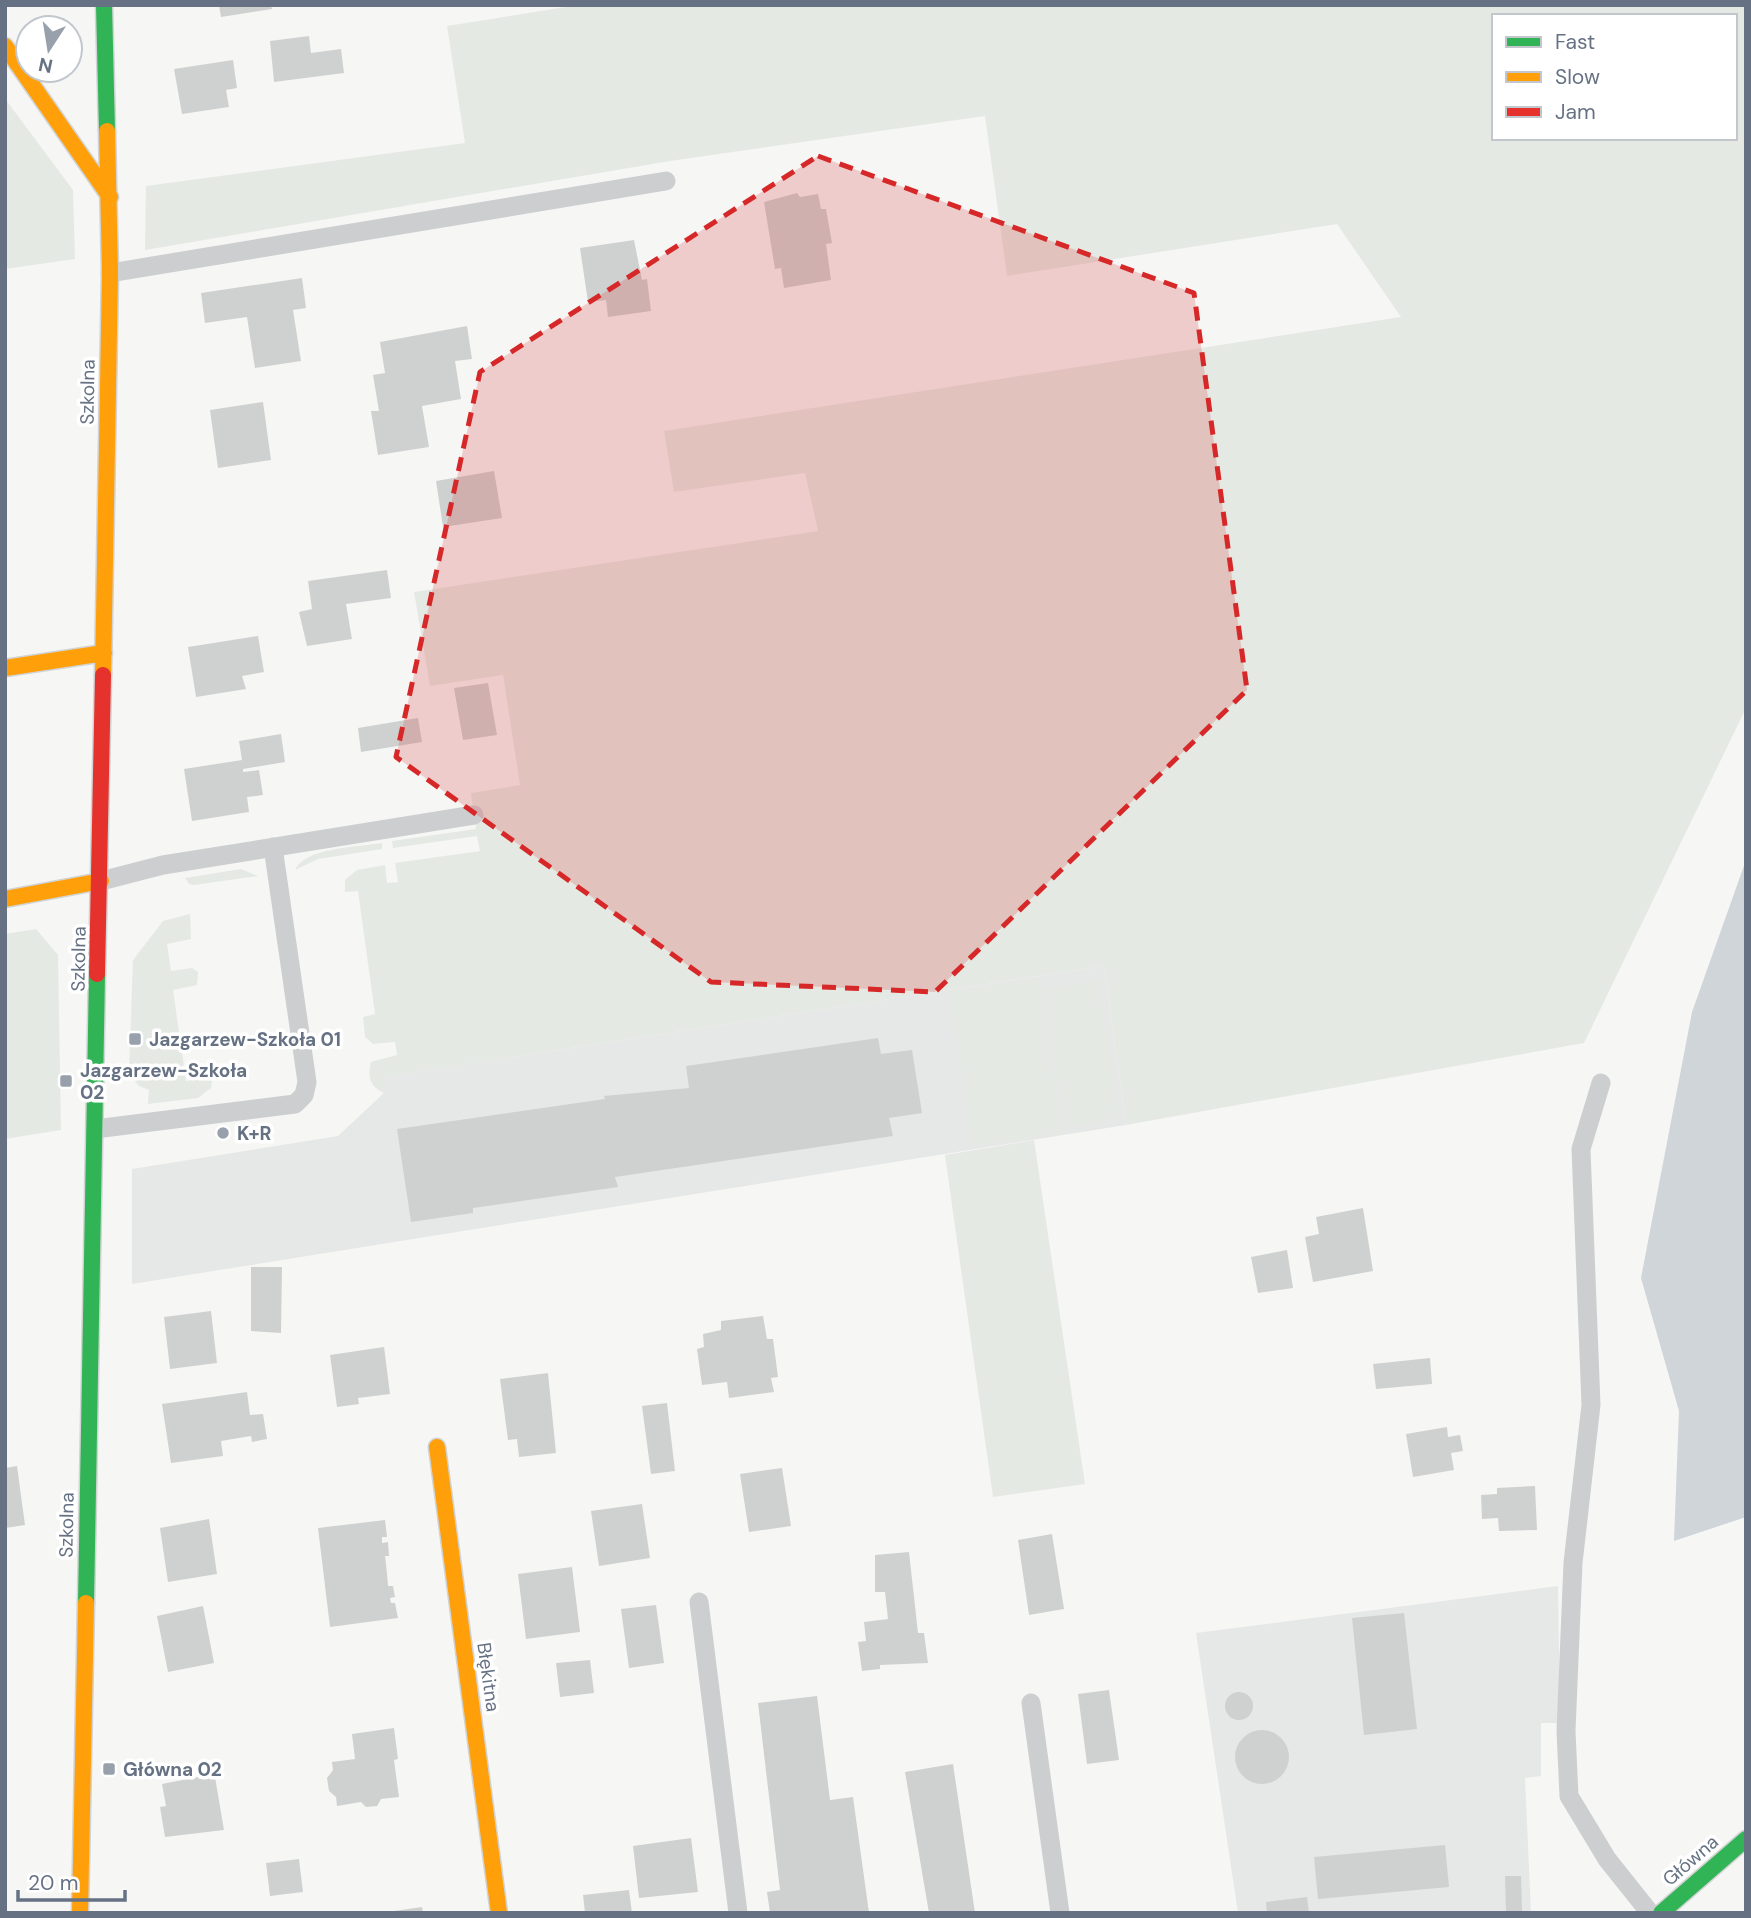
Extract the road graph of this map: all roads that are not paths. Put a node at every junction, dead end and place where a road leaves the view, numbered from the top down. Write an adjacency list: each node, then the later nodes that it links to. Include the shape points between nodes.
1 (104, 5): 4 (street, Szkolna)
2 (5, 46): 4 (street)
3 (666, 181): 5 (lane)
4 (110, 197): 5 (street, Szkolna)
5 (110, 273): 6 (street, Szkolna)
6 (104, 653): 7 (street); 10 (street, Szkolna)
7 (5, 668)
8 (474, 816): 9 (lane)
9 (273, 847): 10 (lane, via 163,865); 13 (lane, via 307,1082 304,1096 295,1104)
10 (101, 881): 11 (street); 13 (street, Szkolna)
11 (5, 899)
12 (1601, 1083): 22 (lane, via 1581,1149 1591,1405 1573,1563 1566,1731 1569,1796 1607,1859)
13 (95, 1129): 18 (street, Szkolna)
14 (437, 1447): 19 (street, Błękitna)
15 (699, 1602): 20 (lane)
16 (1031, 1703): 21 (lane)
17 (1746, 1839): 23 (street, Główna)
18 (80, 1913)
19 (499, 1913)
20 (737, 1913)
21 (1060, 1913)
22 (1650, 1913)
23 (1661, 1913)

